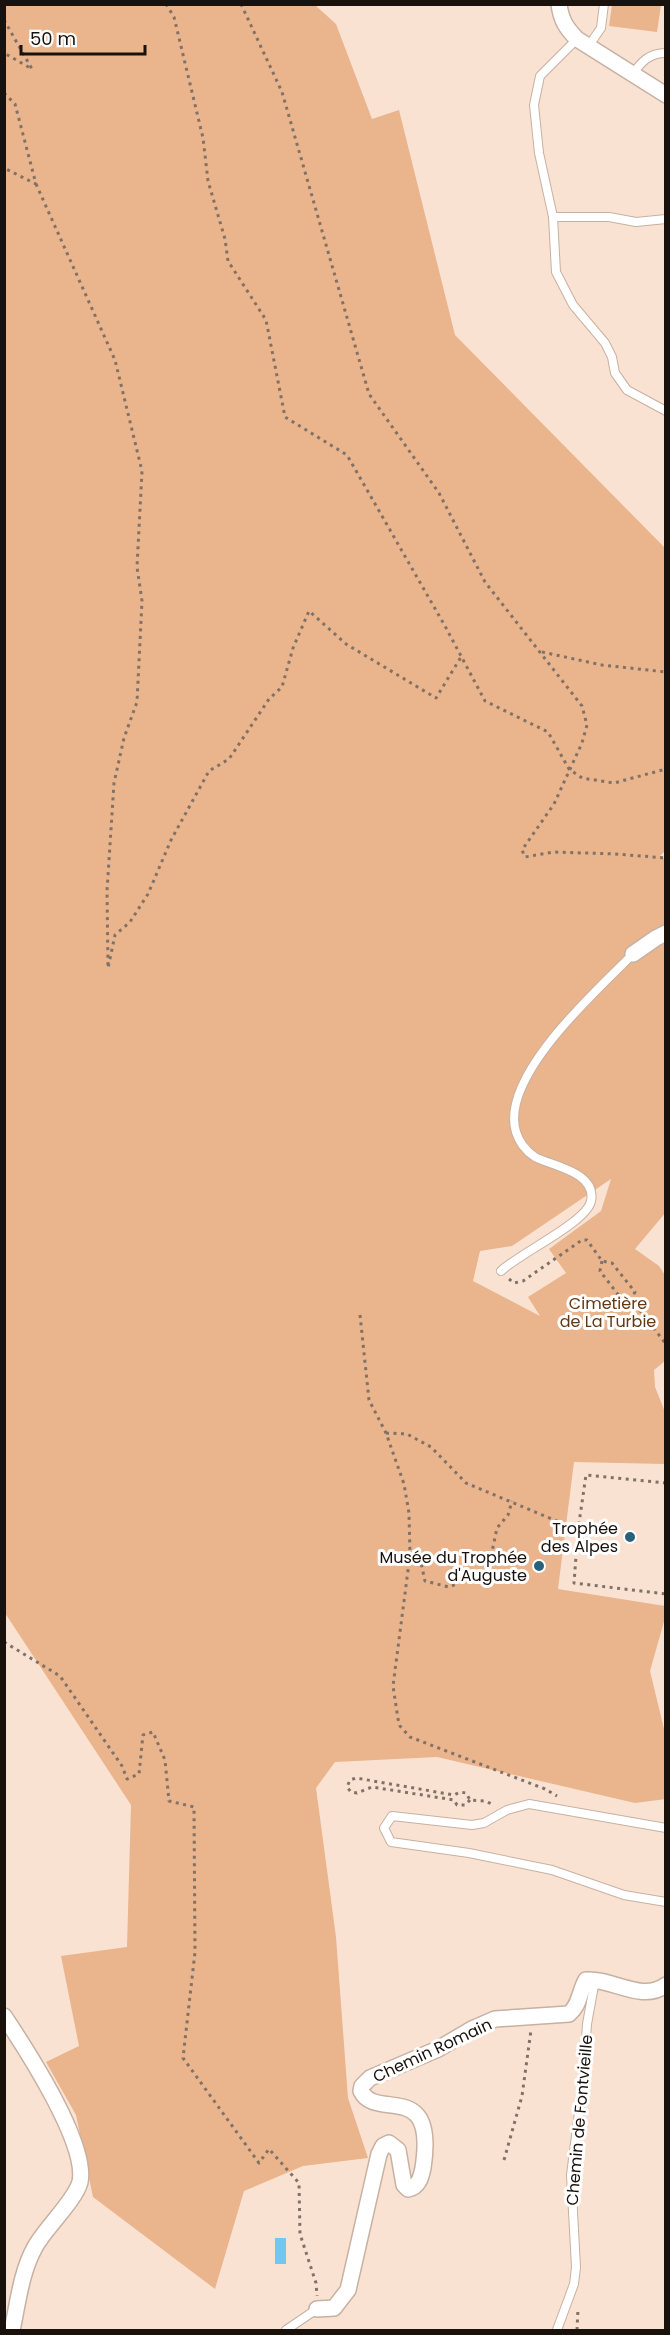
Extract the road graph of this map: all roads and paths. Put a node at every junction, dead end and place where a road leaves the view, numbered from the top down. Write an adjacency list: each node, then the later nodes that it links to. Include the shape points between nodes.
1 (166, 4): 18 (path, via 177,28 228,261 266,320 285,417 347,455)
2 (241, 4): 17 (path, via 282,92 369,394 439,493 485,582)
3 (559, 4): 6 (street, via 567,29)
4 (604, 4): 6 (lane, via 601,28)
5 (4, 20): 7 (path, via 32,69)
6 (582, 43): 9 (street); 14 (lane, via 540,76 534,105)
7 (4, 52)
8 (666, 53): 9 (lane, via 644,59)
9 (632, 75): 11 (street)
10 (4, 93): 13 (path, via 15,104)
11 (666, 95)
12 (4, 168): 13 (path)
13 (36, 184): 18 (path, via 115,360 142,471 137,702 114,783 107,891 108,968 115,936 130,922 148,894 171,840 209,771 229,759 269,699 282,687 309,611 346,644 436,698)
14 (553, 217): 15 (lane, via 609,217 636,222); 16 (lane, via 556,272 573,305 605,343 615,373 627,390)
15 (666, 219)
16 (666, 411)
17 (540, 652): 19 (path, via 602,665); 20 (path, via 582,706 587,725)
18 (462, 657): 20 (path, via 485,701 548,732)
19 (666, 672)
20 (569, 769): 21 (path, via 582,778 614,783); 22 (path, via 554,804 522,850 525,857 554,852)
21 (666, 769)
22 (666, 858)
23 (666, 933): 24 (street)
24 (633, 954): 26 (lane, via 554,1036 523,1083 515,1112 515,1131 523,1146 535,1157 566,1168 588,1184 591,1202 574,1222)
25 (603, 1261): 26 (path, via 587,1240 582,1240 524,1281 514,1283); 27 (path, via 612,1263 635,1293); 27 (path, via 600,1271 623,1301)
26 (501, 1270)
27 (631, 1299): 29 (path)
28 (360, 1315): 30 (path, via 369,1400)
29 (666, 1344)
30 (386, 1433): 32 (path, via 407,1434 431,1447 466,1483); 34 (path, via 404,1484)
31 (666, 1483): 33 (path, via 586,1475)
32 (512, 1502): 33 (path); 34 (path, via 498,1528 489,1566 478,1575 449,1587 438,1585 425,1581 421,1563)
33 (578, 1530): 35 (path, via 574,1583)
34 (410, 1555): 39 (path, via 393,1686 400,1726 410,1737 545,1789 561,1798)
35 (666, 1594)
36 (4, 1642): 47 (path, via 60,1676 127,1779 139,1774 143,1735 153,1732 165,1760 169,1801 194,1806 195,1952 183,2058 259,2163 268,2149 299,2183 300,2234 316,2283)
37 (471, 1800): 37 (path, via 466,1793 454,1795 356,1778 347,1786 351,1792 372,1787 453,1800 458,1805); 38 (path)
38 (507, 1810): 39 (lane, via 529,1804); 41 (lane, via 472,1825 392,1816 384,1828 391,1842 552,1870 624,1895)
39 (570, 1811): 40 (lane)
40 (666, 1828)
41 (666, 1902)
42 (596, 1980): 43 (street, via 643,1992); 45 (street, Chemin Romain, via 585,1980 577,2007 569,2014); 50 (lane, Chemin de Fontvieille, via 587,2024 572,2175 576,2267)
43 (666, 1985)
44 (4, 2016): 48 (street, via 65,2118 80,2182 30,2256)
45 (532, 2018): 46 (path, via 522,2096); 47 (street, Chemin Romain, via 484,2022 438,2049 370,2078 362,2086 363,2097 414,2111 424,2129 422,2175 418,2184 408,2189 398,2150 389,2143 383,2146 348,2290 334,2308)
46 (504, 2160)
47 (317, 2309): 49 (lane)
48 (12, 2331)
49 (286, 2331)
50 (557, 2331)

